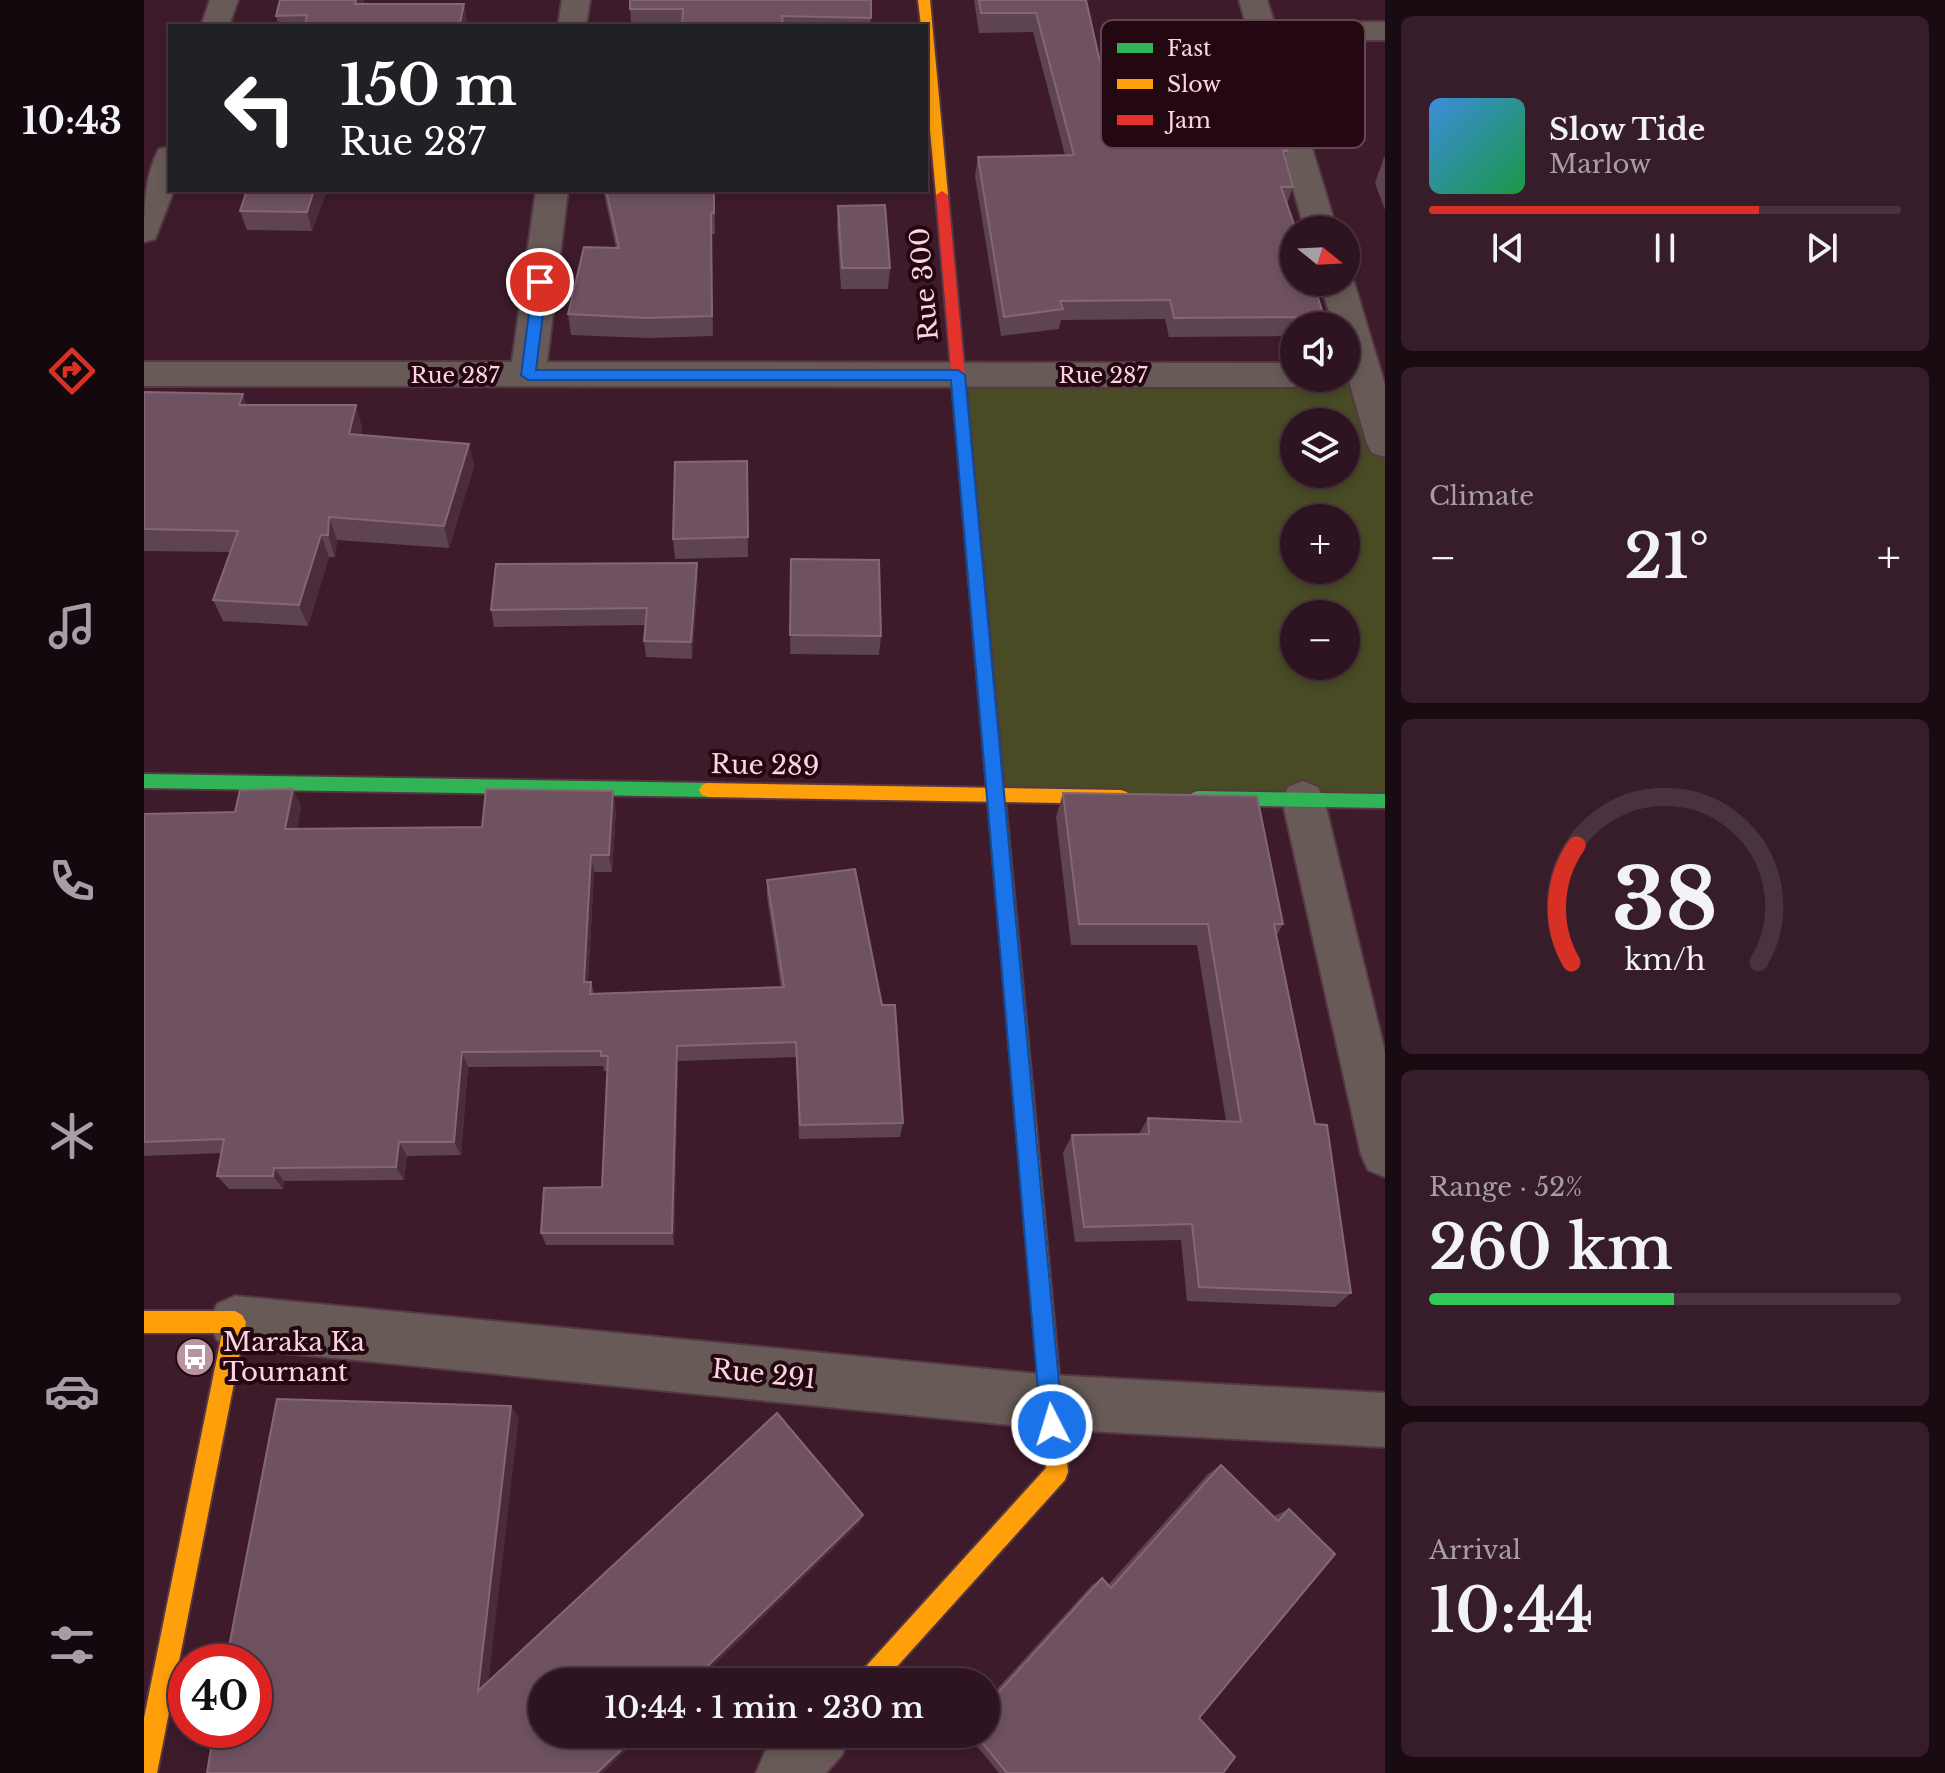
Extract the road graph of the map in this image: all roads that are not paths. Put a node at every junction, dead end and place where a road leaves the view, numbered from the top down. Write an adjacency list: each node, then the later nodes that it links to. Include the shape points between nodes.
1 (224, 0): 6 (street)
2 (576, 0): 7 (street)
3 (924, 0): 8 (street, Rue 300)
4 (1253, 0): 5 (street)
5 (1259, 20)
6 (216, 24)
7 (572, 24)
8 (926, 24)
9 (928, 44): 18 (street, Rue 300)
10 (1297, 148): 13 (street)
11 (168, 162): 14 (street)
12 (552, 192): 17 (street)
13 (1317, 216)
14 (144, 232)
15 (1341, 296): 20 (street)
16 (144, 374): 17 (street, Rue 287)
17 (528, 375): 18 (street, Rue 287)
18 (958, 375): 19 (street, Rue 287); 23 (street, Rue 300)
19 (1280, 375)
20 (1365, 375): 21 (street)
21 (1385, 444)
22 (144, 781): 23 (street, Rue 289)
23 (996, 795): 24 (street, Rue 289); 31 (street, Rue 300)
24 (1134, 797)
25 (1180, 798): 26 (street)
26 (1303, 799): 27 (street); 28 (street)
27 (1385, 801)
28 (1385, 1154)
29 (144, 1322): 30 (street, Rue 291)
30 (235, 1322): 31 (street, Rue 291); 35 (street)
31 (1050, 1402): 32 (street, Rue 291); 33 (street, Rue 300, via 1057,1472)
32 (1385, 1420)
33 (880, 1668)
34 (808, 1748): 36 (street)
35 (145, 1773)
36 (786, 1773)

